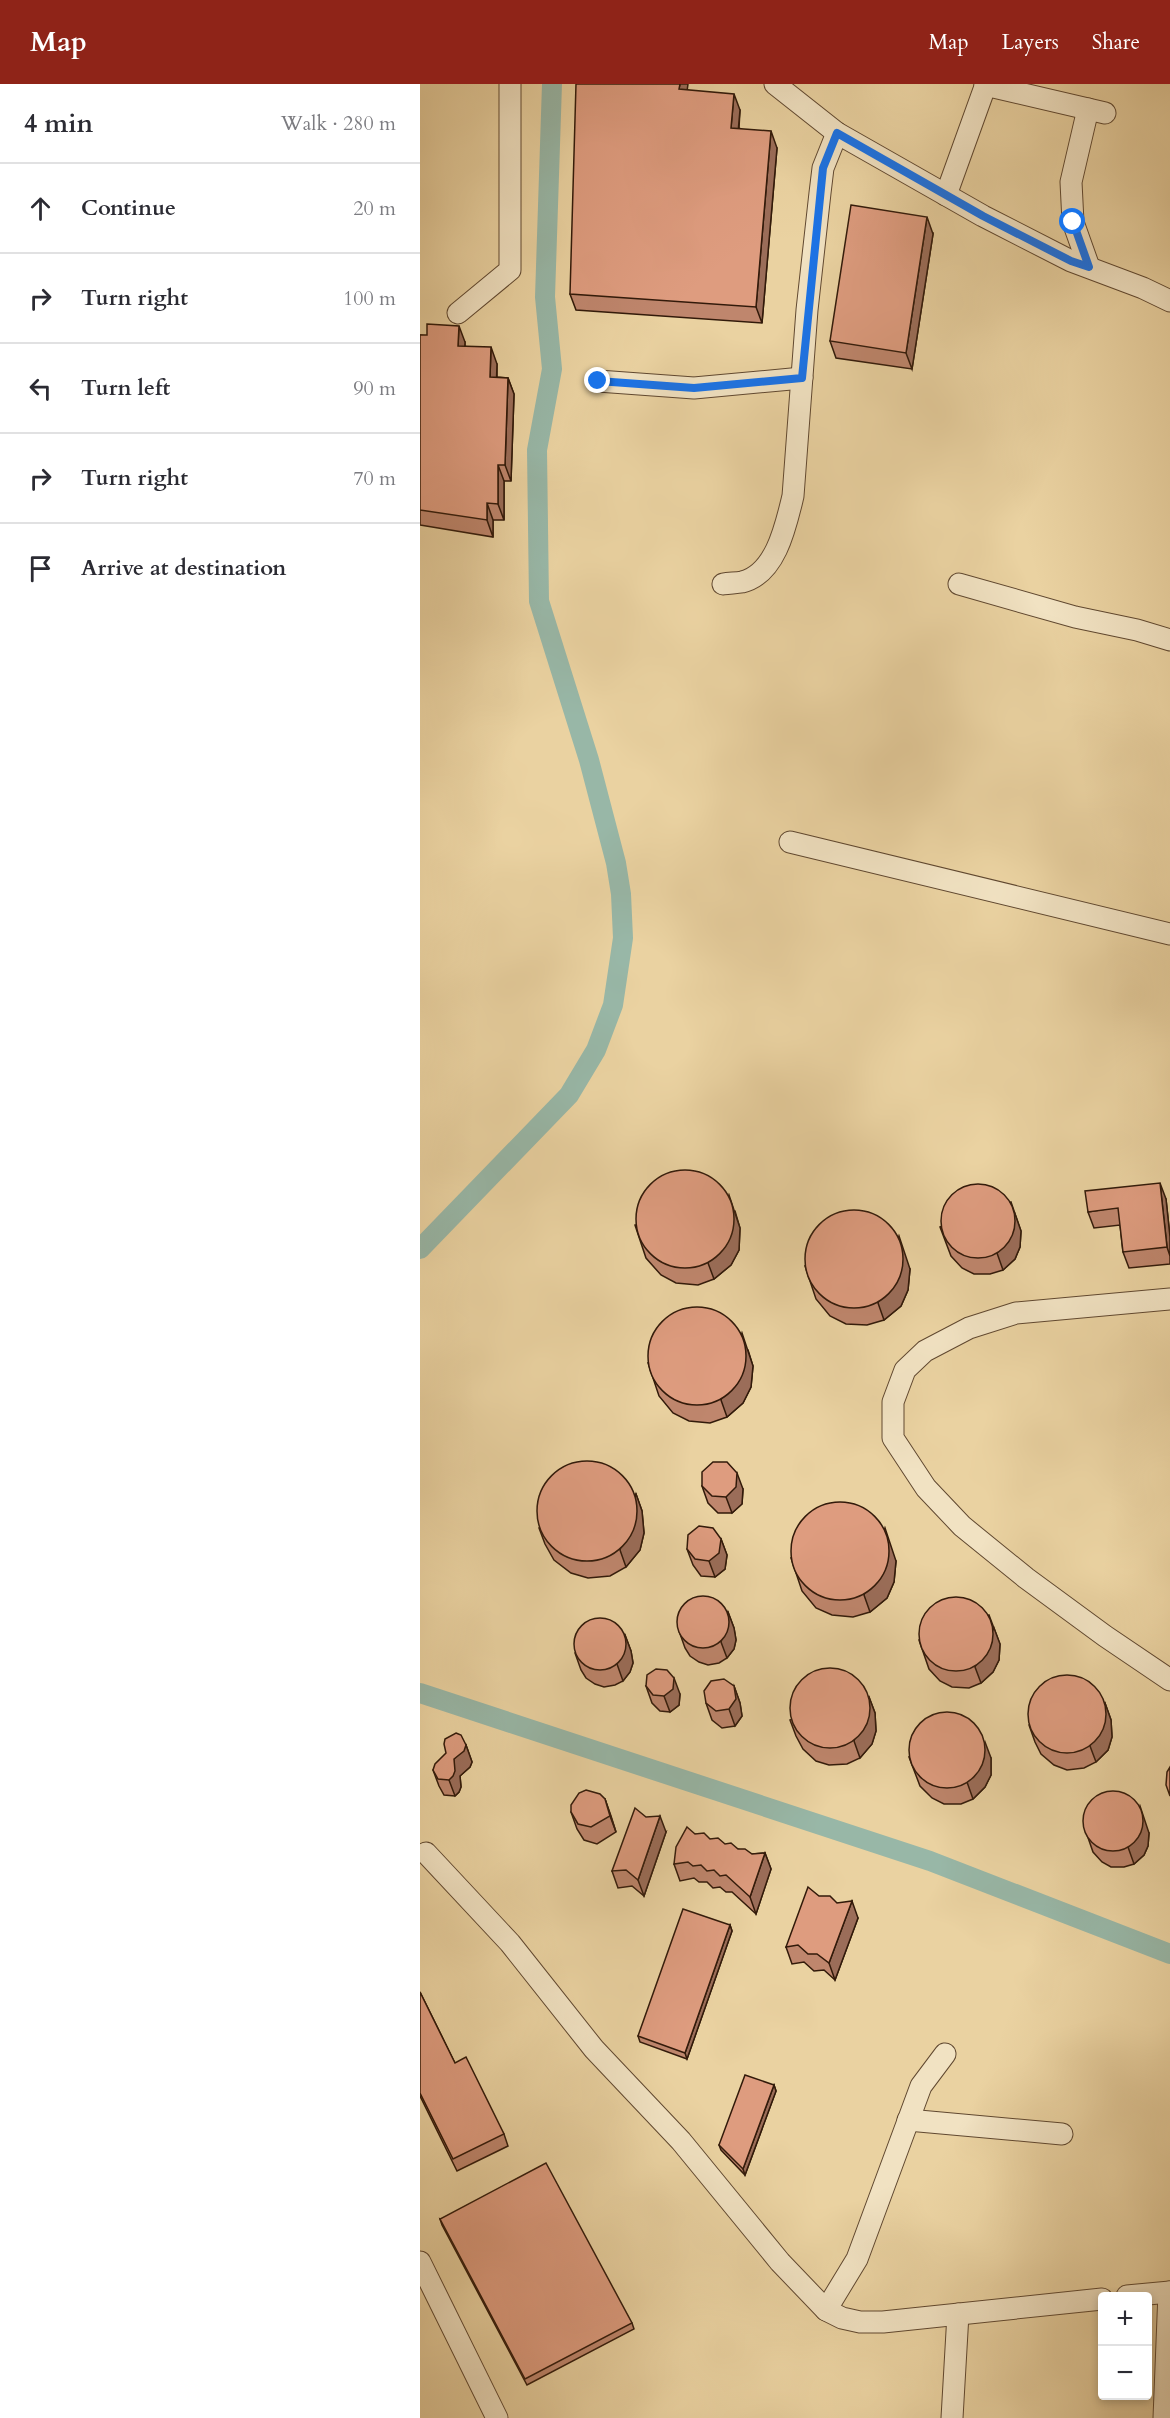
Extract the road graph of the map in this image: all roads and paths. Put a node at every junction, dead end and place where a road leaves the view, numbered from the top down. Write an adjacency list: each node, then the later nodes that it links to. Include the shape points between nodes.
1 (510, 84): 8 (street, via 510,270)
2 (775, 84): 4 (street)
3 (986, 85): 5 (street); 6 (street, via 1097,111 1071,182 1073,222)
4 (837, 133): 5 (street); 9 (street, via 822,177)
5 (946, 195): 6 (street)
6 (1089, 267): 7 (street)
7 (1170, 301)
8 (458, 313)
9 (802, 378): 10 (street, via 694,388); 11 (street, via 793,496 778,549 753,576)
10 (598, 381)
11 (723, 584)
12 (959, 584): 13 (street)
13 (1170, 640)
14 (790, 842): 15 (street)
15 (1170, 934)
16 (1170, 1299): 17 (street, via 1016,1313 969,1328 925,1351 905,1370 893,1402 893,1438 926,1488 962,1526 1026,1578)
17 (1170, 1680)
18 (426, 1853): 26 (street, via 510,1942 594,2049 681,2141 780,2262)
19 (945, 2054): 20 (street, via 921,2086)
20 (908, 2120): 21 (street); 26 (street, via 857,2259)
21 (1062, 2134)
22 (420, 2262): 28 (street)
23 (1169, 2292): 24 (street); 30 (street)
24 (1152, 2294)
25 (1098, 2299): 27 (street)
26 (826, 2310): 27 (street, via 860,2322)
27 (958, 2314): 29 (street)
28 (496, 2418)
29 (952, 2418)
30 (1164, 2418)

